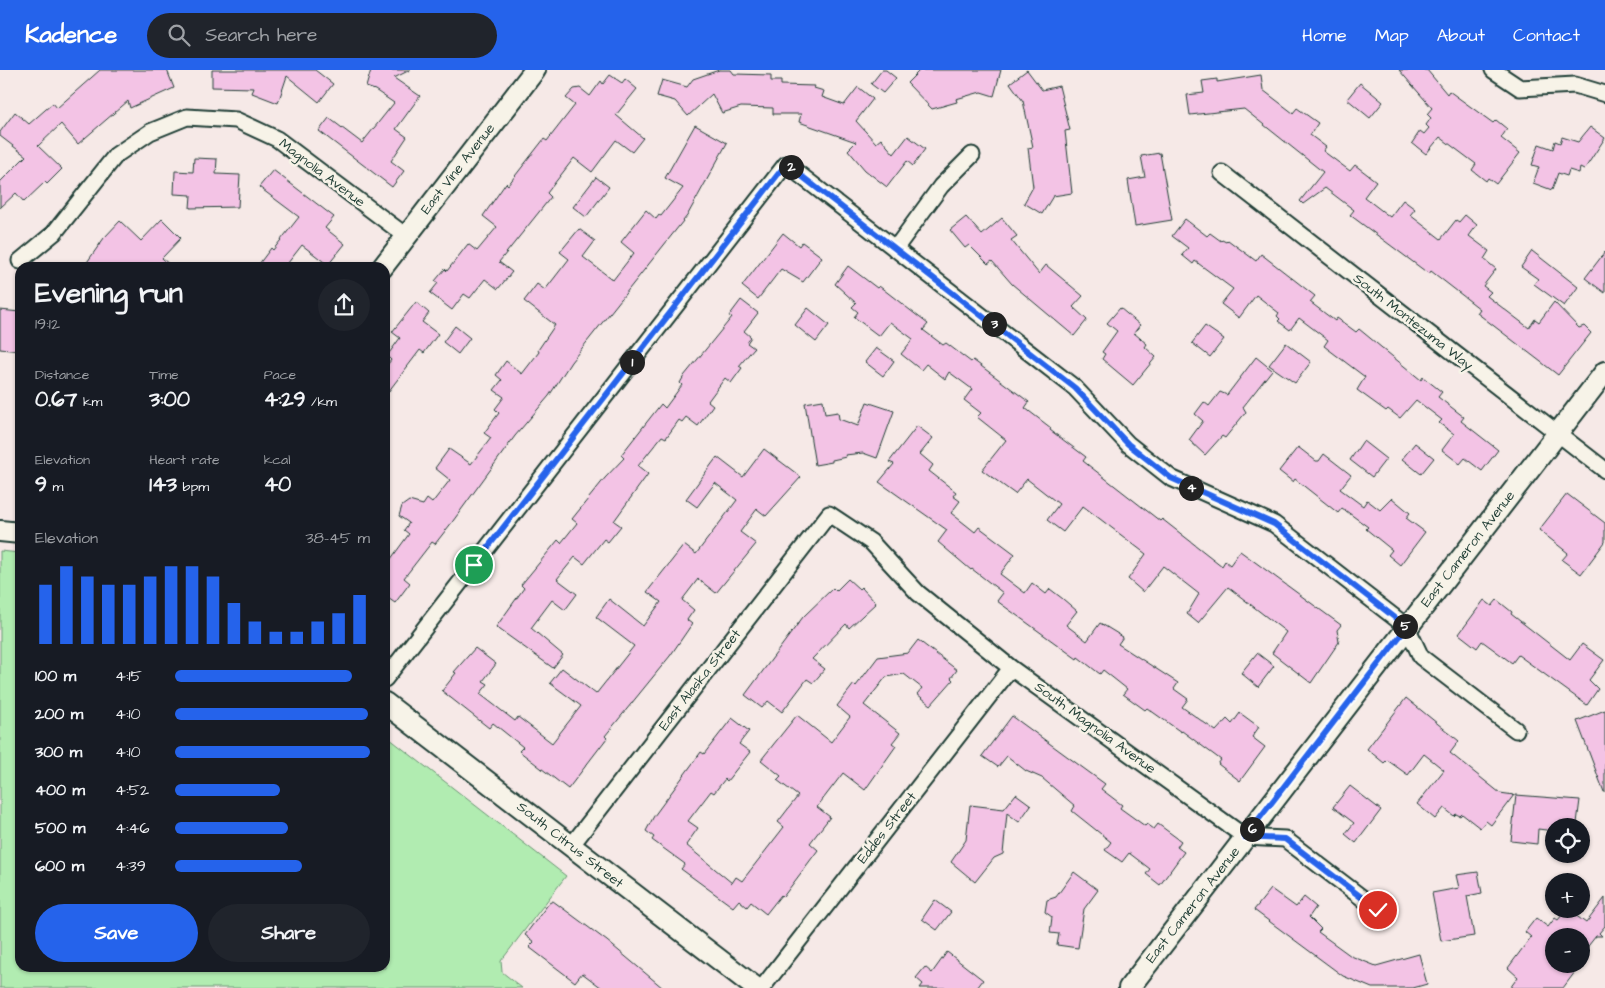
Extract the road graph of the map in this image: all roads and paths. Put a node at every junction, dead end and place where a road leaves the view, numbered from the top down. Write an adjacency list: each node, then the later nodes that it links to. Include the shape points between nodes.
1 (535, 70): 6 (main road, East Vine Avenue)
2 (1493, 70): 3 (street, via 1520,88 1575,84)
3 (1605, 94)
4 (972, 155): 7 (street, via 941,186)
5 (1222, 173): 11 (street, South Montezuma Way)
6 (406, 236): 8 (street, Magnolia Avenue, via 277,139 236,120 187,116 150,132 116,155 54,233); 9 (main road, East Vine Avenue)
7 (895, 249): 16 (street, via 1075,388 1128,444 1171,478 1274,524); 18 (street, via 786,164)
8 (20, 261)
9 (386, 262)
10 (1605, 372): 11 (main road, East Cameron Avenue)
11 (1557, 434): 12 (street, South Montezuma Way); 16 (main road, East Cameron Avenue)
12 (1605, 470)
13 (829, 514): 17 (street, South Magnolia Avenue, via 871,542 918,594); 22 (street, East Alaska Street)
14 (0, 530): 15 (main road)
15 (15, 532)
16 (1407, 627): 20 (street, via 1422,657); 21 (main road, East Cameron Avenue)
17 (1011, 668): 21 (street, South Magnolia Avenue); 25 (street, Eddes Street)
18 (390, 673)
19 (390, 707): 22 (main road, South Citrus Street)
20 (1516, 730)
21 (1245, 837): 23 (street, via 1285,839); 26 (main road, East Cameron Avenue)
22 (572, 846): 24 (main road, South Citrus Street)
23 (1378, 910)
24 (756, 988)
25 (762, 988)
26 (1129, 988)

